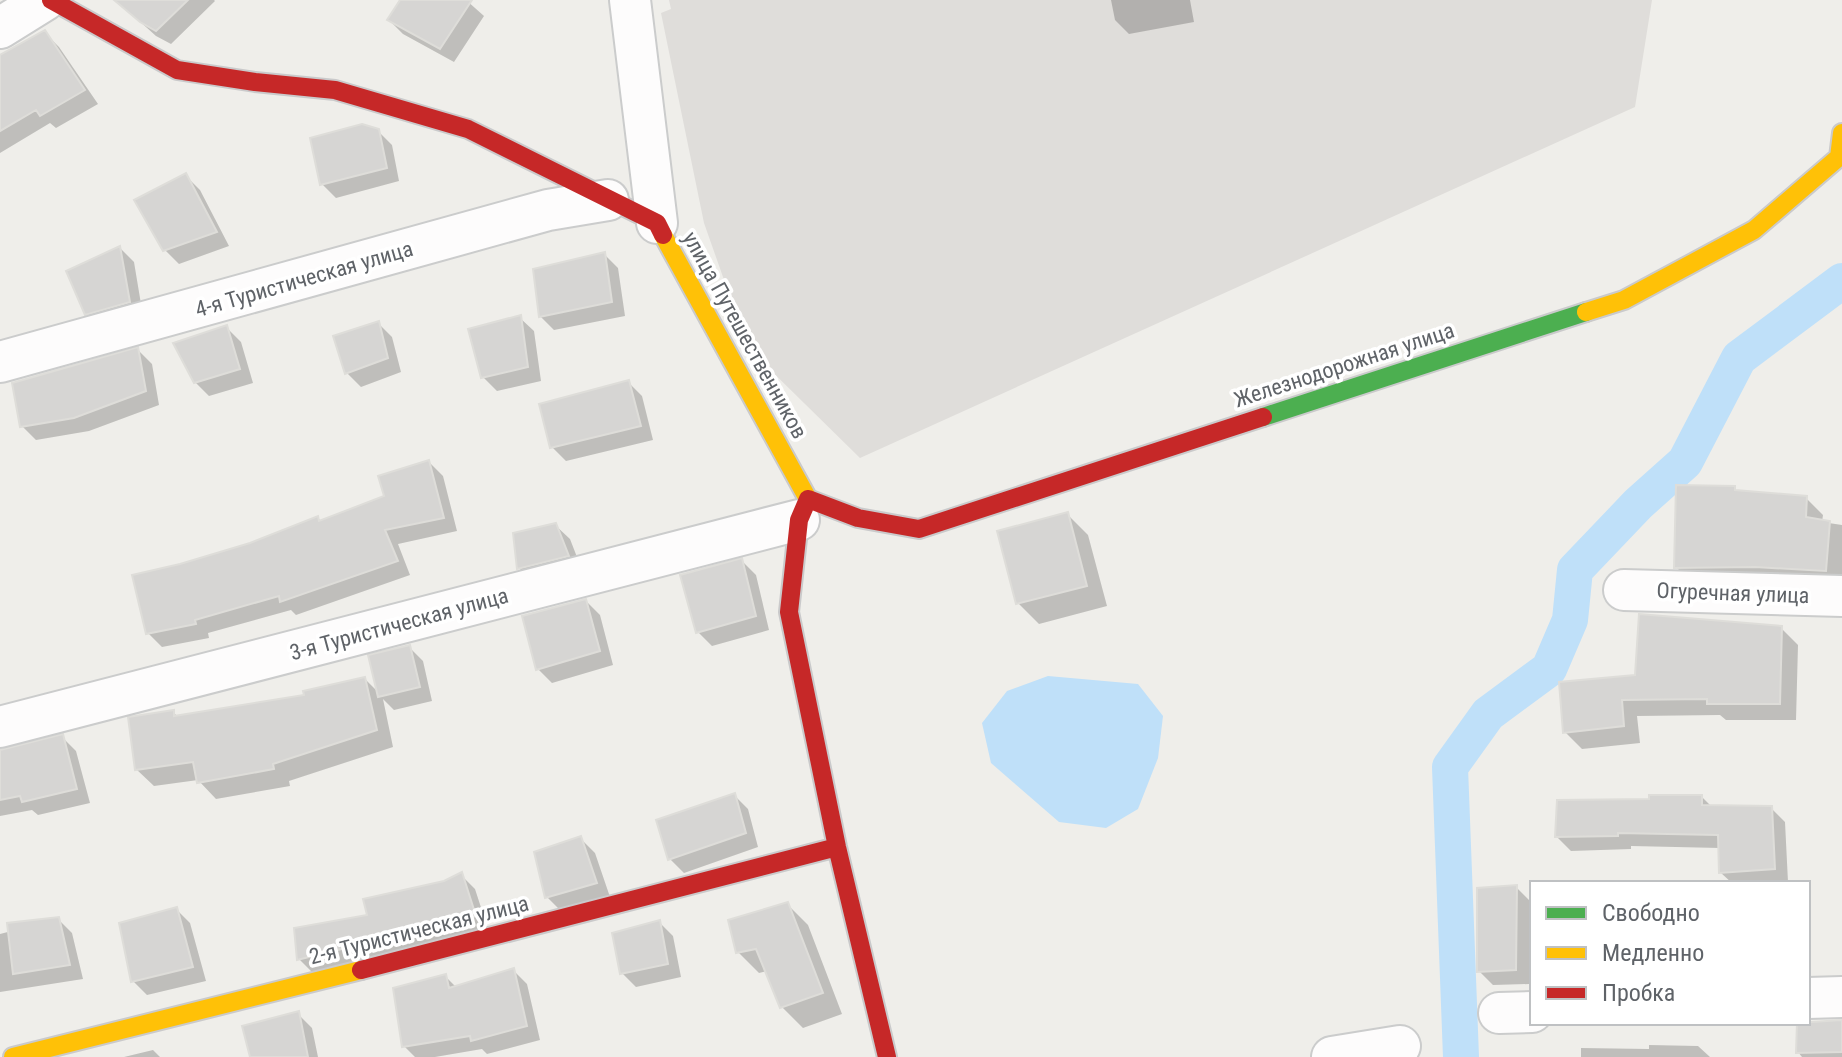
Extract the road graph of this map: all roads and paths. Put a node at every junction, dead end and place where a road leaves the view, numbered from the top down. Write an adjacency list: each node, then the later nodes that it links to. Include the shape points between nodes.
1 (48, 0): 3 (street); 5 (street, улица Путешественников, via 177,70 335,90 468,129)
2 (630, 0): 6 (street)
3 (0, 28)
4 (1842, 133): 8 (street, Железнодорожная улица, via 1839,157 1754,230 1624,300 919,529)
5 (608, 200): 6 (street, улица Путешественников); 7 (street, 4-я Туристическая улица, via 548,210)
6 (657, 223): 8 (street, улица Путешественников)
7 (0, 362)
8 (803, 510): 11 (street, 3-я Туристическая улица); 12 (street, via 789,612)
9 (1624, 590): 10 (street, Огуречная улица)
10 (1842, 596)
11 (0, 727)
12 (837, 847): 16 (street); 17 (street, 2-я Туристическая улица)
13 (1842, 997): 14 (street)
14 (1810, 998)
15 (1400, 1046): 18 (street)
16 (879, 1054)
17 (13, 1057)
18 (1332, 1057)

